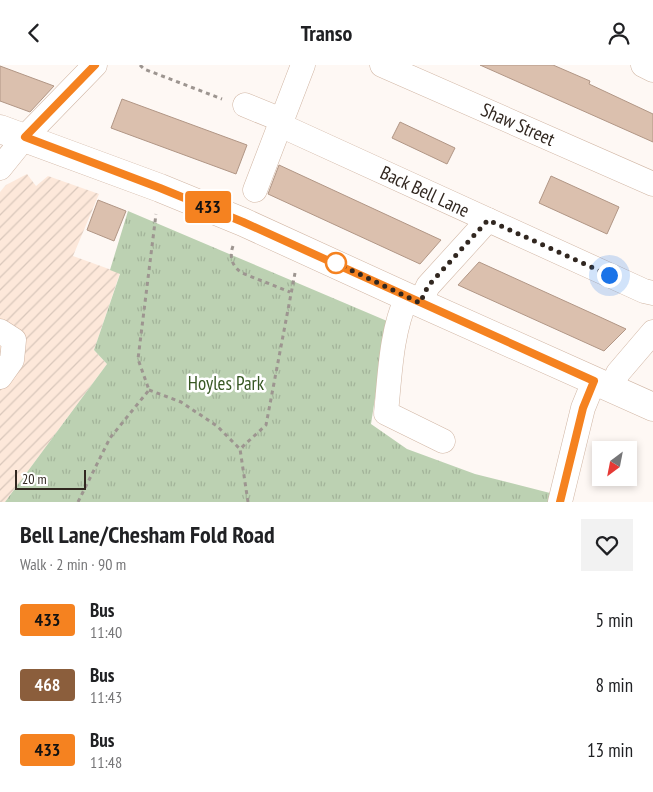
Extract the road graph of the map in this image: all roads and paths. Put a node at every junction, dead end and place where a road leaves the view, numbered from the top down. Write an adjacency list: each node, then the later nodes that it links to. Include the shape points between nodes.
1 (96, 65): 9 (street)
2 (140, 65): 7 (path, via 218,98)
3 (303, 65): 8 (street)
4 (643, 65): 6 (street)
5 (386, 66): 11 (street, Shaw Street)
6 (653, 70)
7 (245, 105): 8 (street, Back Bell Lane)
8 (281, 123): 12 (street); 14 (street, Back Bell Lane)
9 (13, 133): 10 (street); 19 (main road, via 230,216)
10 (0, 168)
11 (653, 184)
12 (255, 190)
13 (156, 213): 24 (path, via 138,359)
14 (488, 220): 18 (street, Back Bell Lane); 19 (street)
15 (236, 239): 17 (path, via 230,253 237,270)
16 (296, 270): 17 (path)
17 (290, 292): 27 (path, via 266,425)
18 (653, 293)
19 (413, 300): 23 (main road); 26 (street, via 400,311 386,413)
20 (0, 331): 22 (street, via 14,340 12,360)
21 (653, 332): 23 (street, via 618,373)
22 (0, 377)
23 (602, 385): 25 (main road); 30 (street, via 583,408)
24 (149, 390): 27 (path, via 181,402 217,426); 28 (path, via 110,438)
25 (653, 407)
26 (443, 441)
27 (240, 449): 29 (path)
28 (78, 502)
29 (248, 502)
30 (560, 502)

